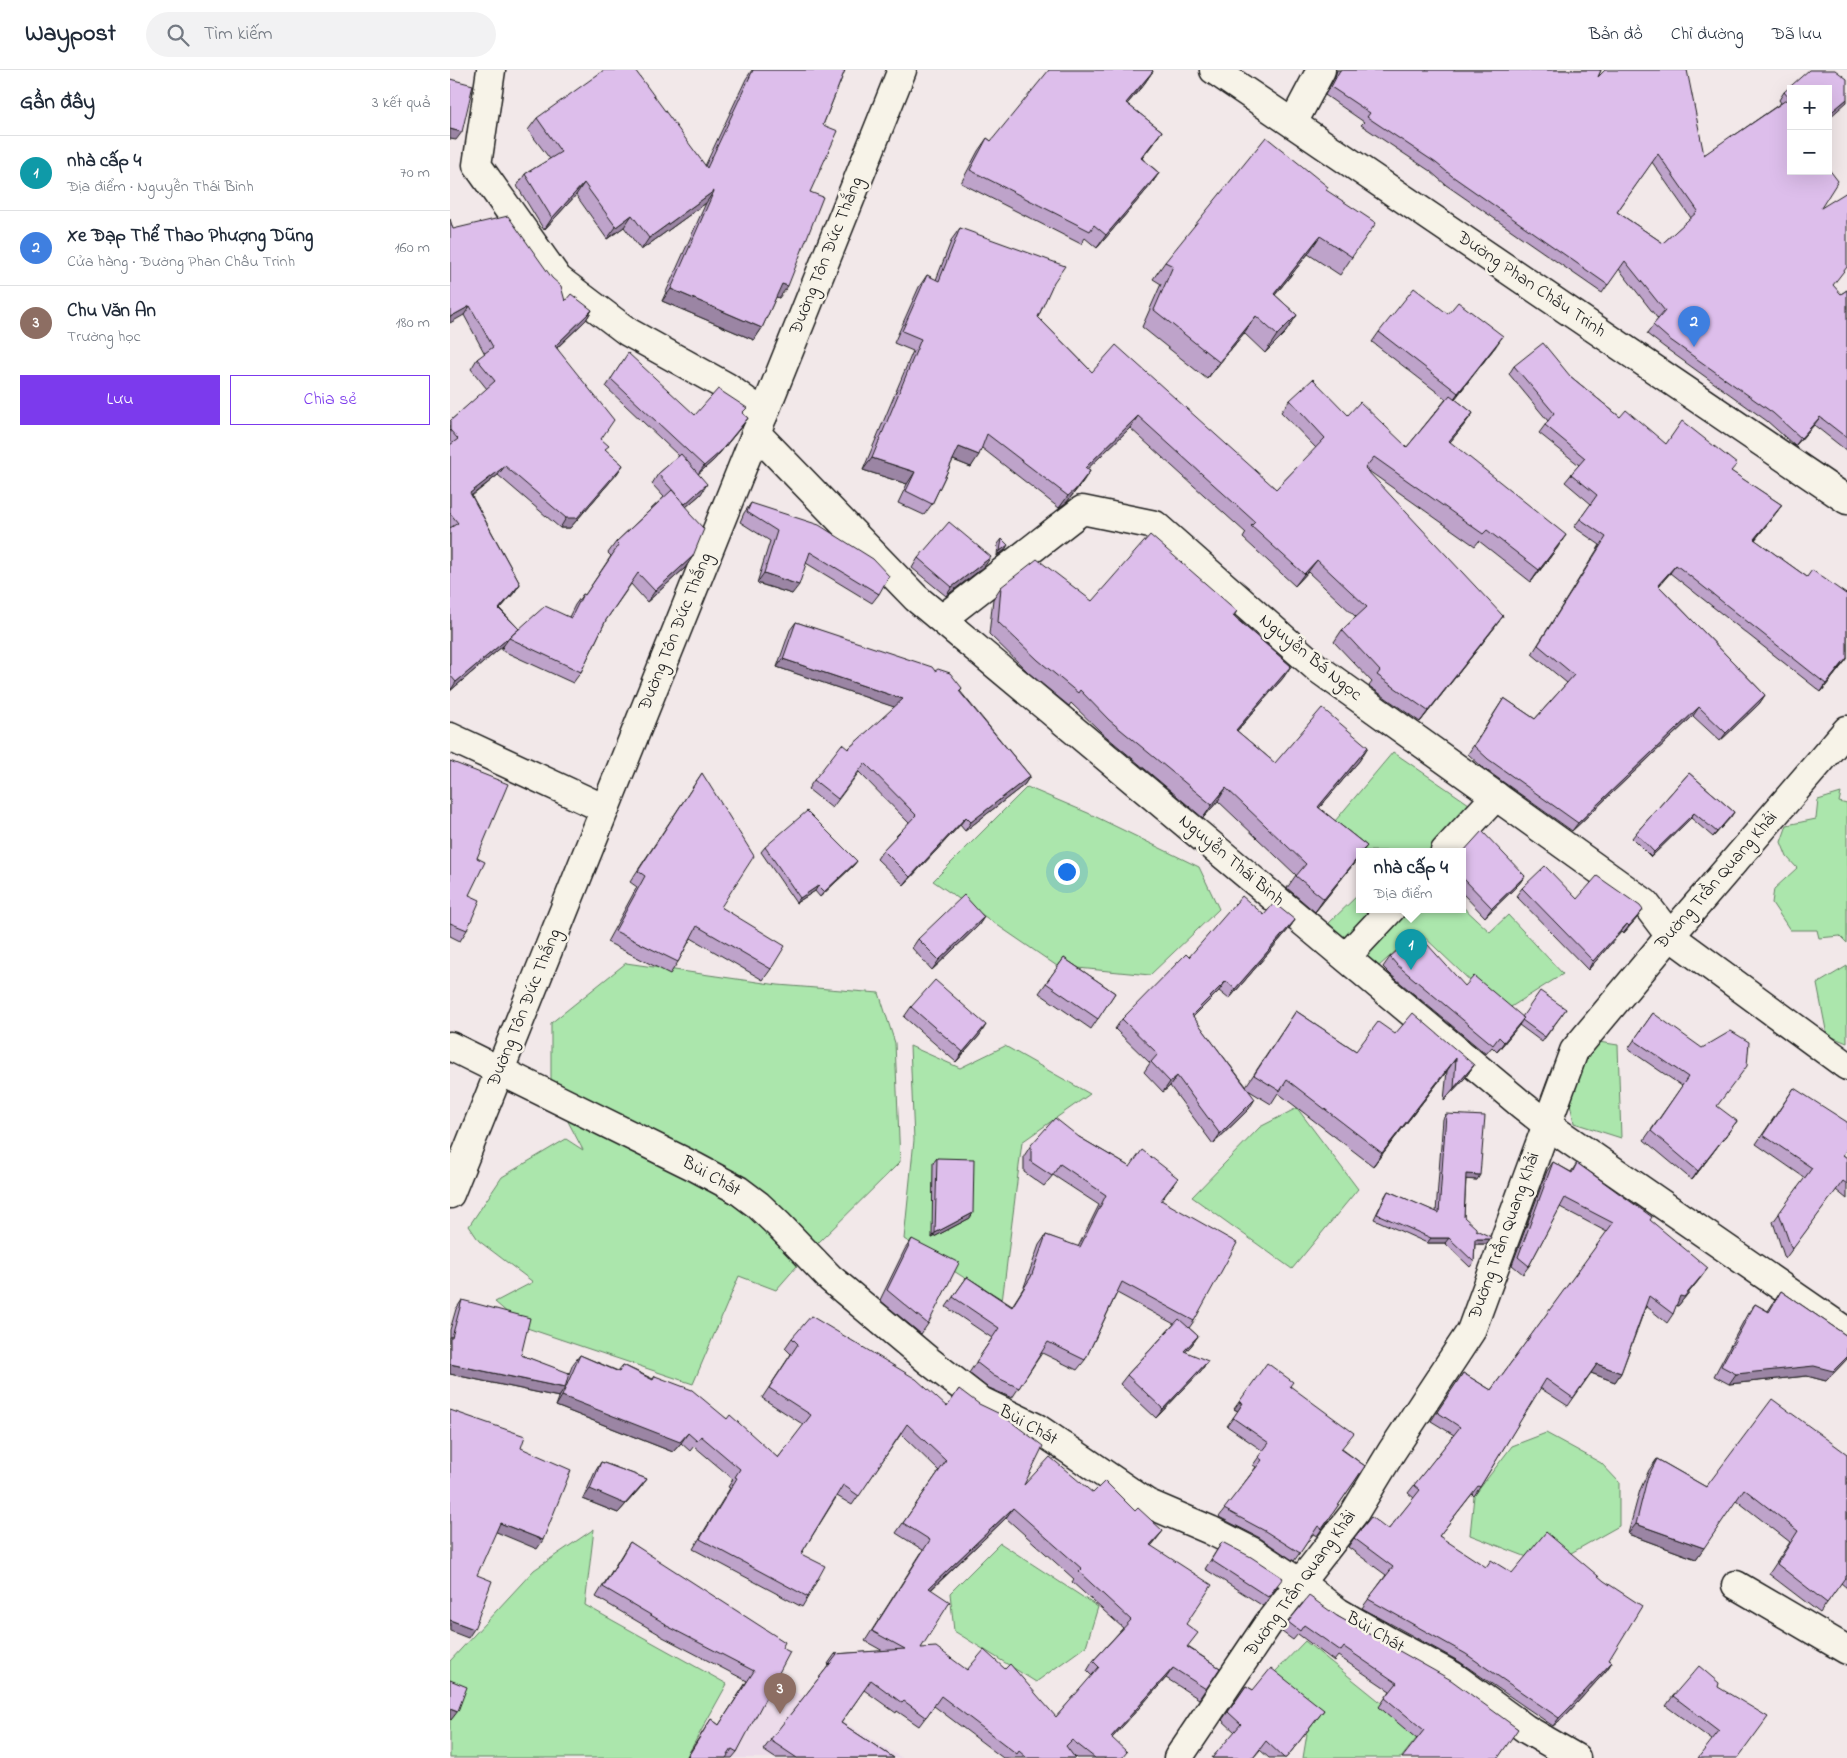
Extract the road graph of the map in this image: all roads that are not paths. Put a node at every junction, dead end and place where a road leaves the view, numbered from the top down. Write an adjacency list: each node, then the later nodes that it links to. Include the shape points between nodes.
1 (491, 70): 6 (street, Nguyễn Thái Bình, via 477,164 558,279 628,332 727,387)
2 (902, 70): 6 (street, Đường Tôn Đức Thắng)
3 (1214, 70): 5 (street, Đường Phan Châu Trinh)
4 (1321, 70): 5 (street)
5 (1293, 123): 7 (street, Đường Phan Châu Trinh)
6 (760, 423): 8 (street, Nguyễn Thái Bình, via 916,598); 12 (street, Đường Tôn Đức Thắng)
7 (1847, 500)
8 (942, 619): 11 (street, Nguyễn Bá Ngọc, via 1082,510 1155,525 1316,668); 16 (street, Nguyễn Thái Bình)
9 (1847, 730): 15 (street, Đường Trần Quang Khải)
10 (450, 737): 12 (street)
11 (1496, 796): 13 (street); 15 (street, Nguyễn Bá Ngọc, via 1645,903)
12 (605, 809): 19 (street, Đường Tôn Đức Thắng)
13 (1448, 848)
14 (1387, 913): 16 (street)
15 (1670, 936): 18 (street, Nguyễn Bá Ngọc); 20 (street, Đường Trần Quang Khải, via 1574,1051)
16 (1346, 957): 20 (street, Nguyễn Thái Bình)
17 (450, 1046): 19 (street, Bùi Chát)
18 (1847, 1066)
19 (499, 1071): 21 (street, Đường Tôn Đức Thắng); 23 (street, Bùi Chát, via 738,1190 780,1225 830,1278 979,1400 1038,1428 1147,1502 1253,1552)
20 (1546, 1124): 22 (street, Nguyễn Thái Bình); 23 (street, Đường Trần Quang Khải, via 1471,1331 1355,1512)
21 (450, 1194)
22 (1847, 1332)
23 (1300, 1583): 26 (street, Đường Trần Quang Khải, via 1268,1624); 27 (street, Bùi Chát, via 1338,1612 1453,1676 1526,1729)
24 (1736, 1585): 25 (street)
25 (1847, 1650)
26 (1178, 1758)
27 (1576, 1758)

